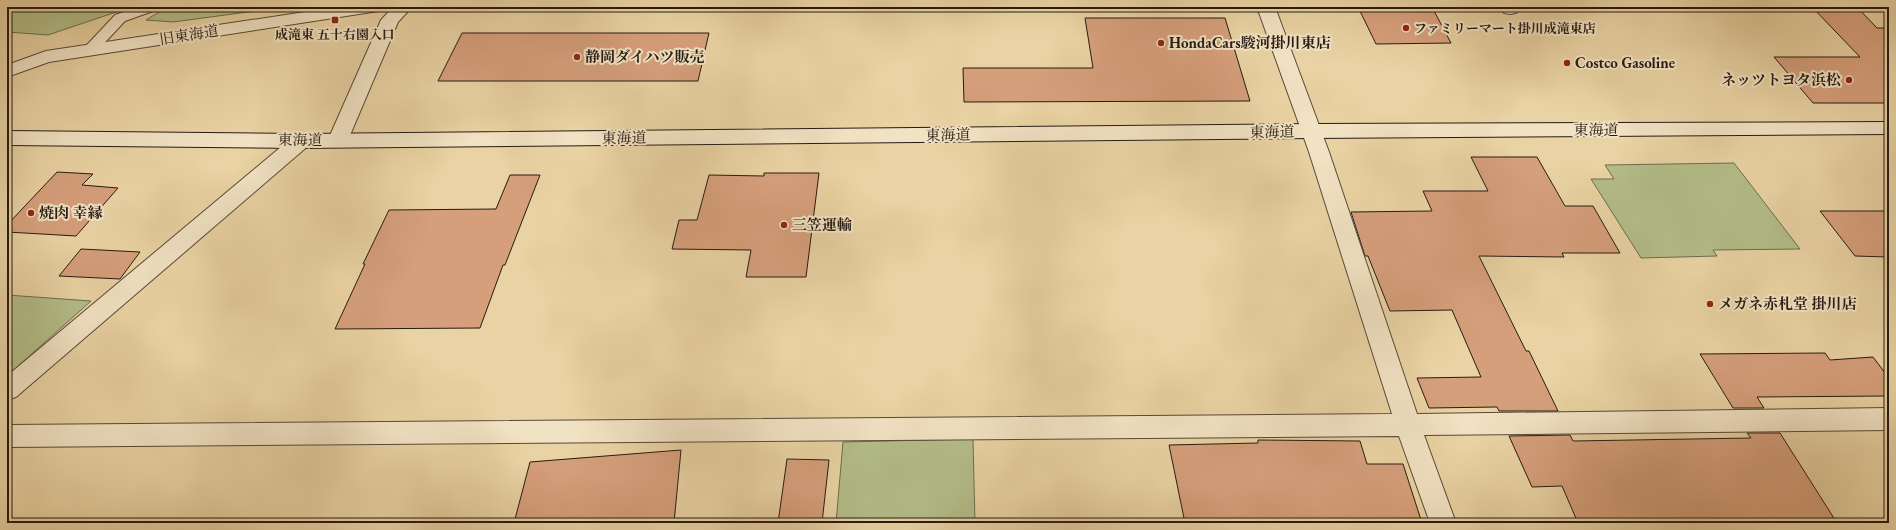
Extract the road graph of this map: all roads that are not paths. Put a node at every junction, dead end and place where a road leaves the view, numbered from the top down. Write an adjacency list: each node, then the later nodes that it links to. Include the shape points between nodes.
1 (151, 7): 5 (lane, via 120,18)
2 (372, 7): 5 (street, 旧東海道)
3 (403, 7): 10 (street, via 390,20)
4 (1266, 7): 8 (street)
5 (90, 50): 6 (street, 旧東海道, via 46,57)
6 (7, 71)
7 (1889, 128): 8 (street, 東海道)
8 (1312, 132): 10 (street, 東海道); 14 (street)
9 (7, 138): 11 (street, 東海道)
10 (338, 140): 11 (street, 東海道)
11 (301, 141): 12 (street)
12 (7, 390)
13 (1889, 419): 14 (street)
14 (1408, 425): 15 (street); 16 (street)
15 (7, 436)
16 (1443, 523)

